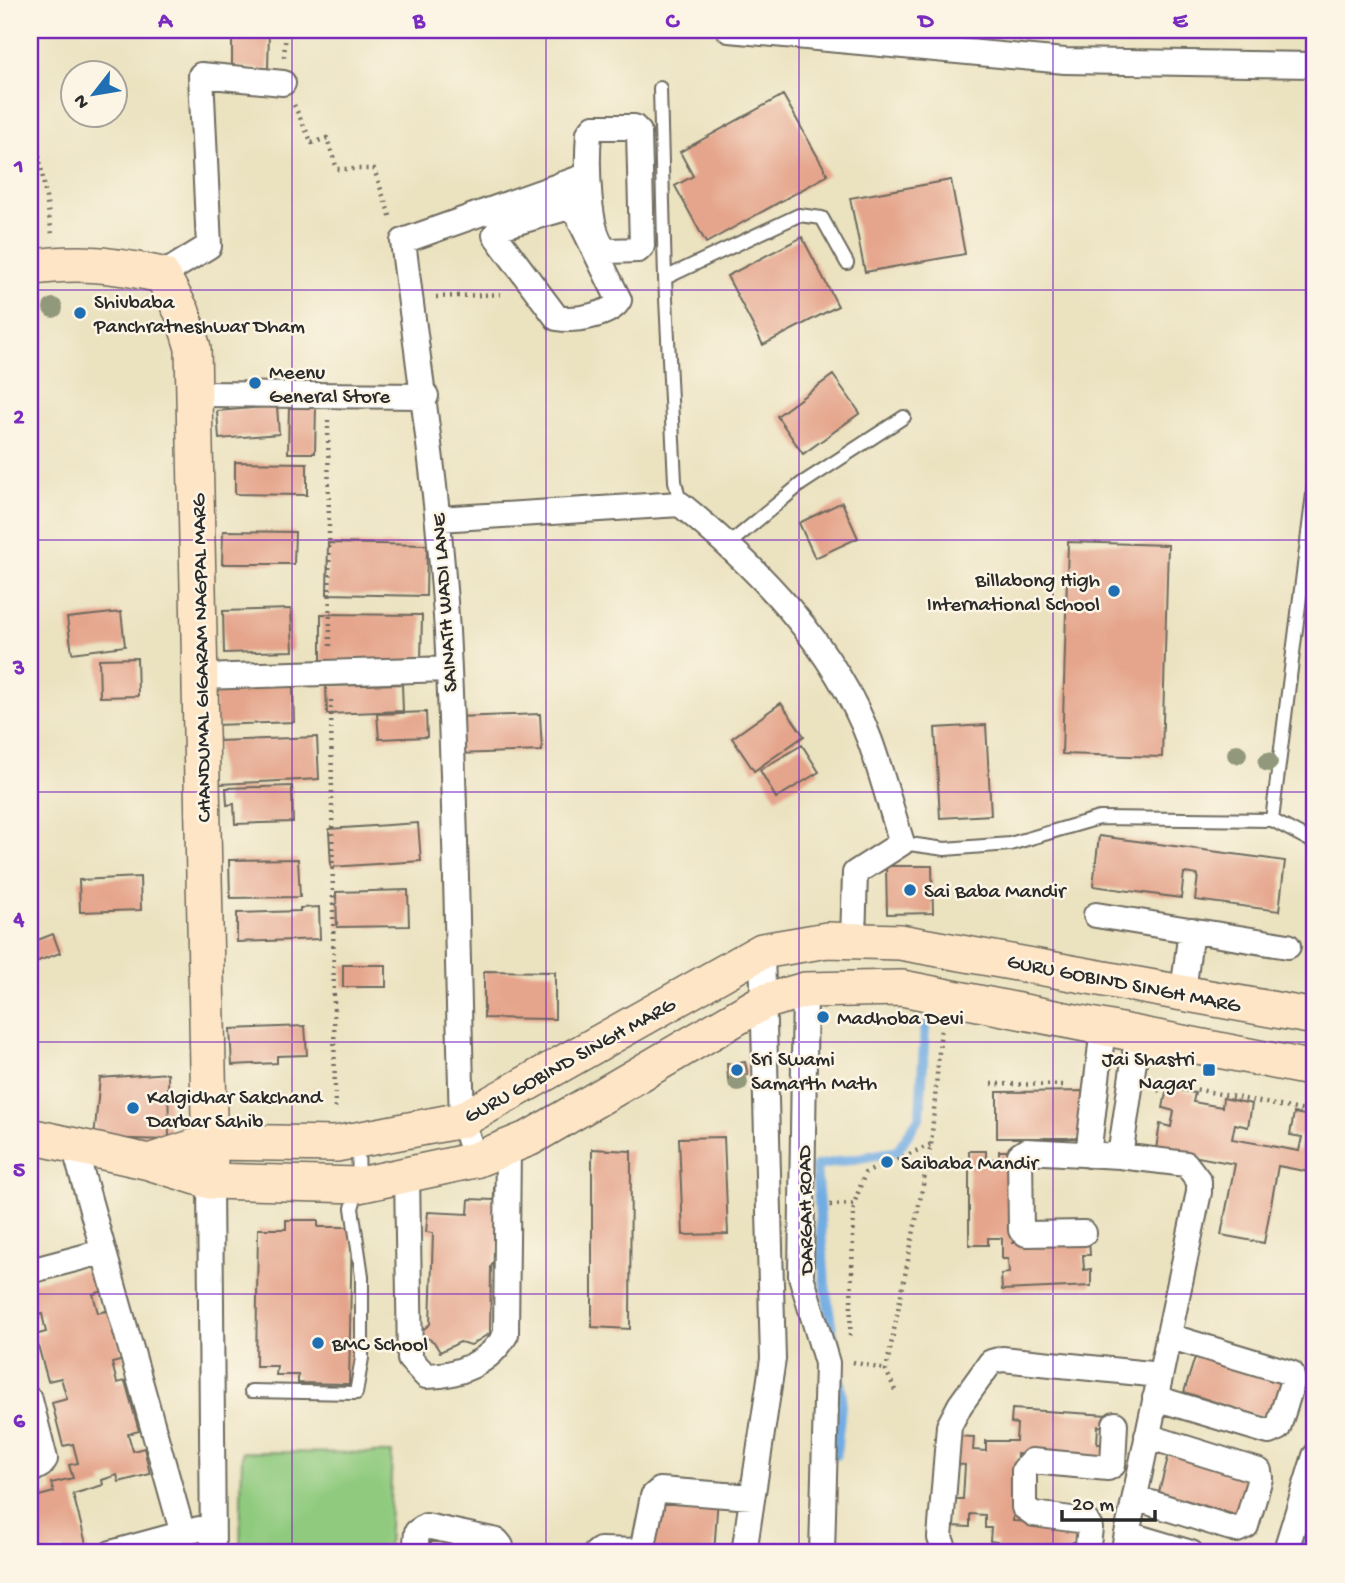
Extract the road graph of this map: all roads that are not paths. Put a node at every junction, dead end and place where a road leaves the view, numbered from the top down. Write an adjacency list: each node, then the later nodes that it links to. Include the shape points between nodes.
1 (729, 30): 2 (street, via 1065,61)
2 (1315, 65)
3 (283, 83): 9 (street, via 201,75 209,246)
4 (660, 88): 10 (lane)
5 (586, 176): 5 (street, via 590,129 637,128 640,249 608,251 599,243); 6 (street)
6 (568, 195): 6 (street, via 618,300 607,311 566,320 557,318 495,235 500,227); 12 (street, SAINATH WADI LANE, via 403,241)
7 (847, 263): 10 (lane, via 822,218 799,215)
8 (43, 265): 9 (street, via 107,264)
9 (162, 275): 11 (street, CHANDUMAL GIGARAM NAGPAL MARG, via 194,348)
10 (664, 278): 15 (lane)
11 (194, 394): 12 (street); 19 (street, CHANDUMAL GIGARAM NAGPAL MARG)
12 (426, 396): 16 (street, SAINATH WADI LANE)
13 (904, 417): 17 (lane, via 801,484)
14 (1315, 478): 20 (lane)
15 (680, 503): 16 (street); 17 (street)
16 (439, 519): 18 (street, SAINATH WADI LANE)
17 (729, 544): 21 (street, via 806,628 843,689 869,738)
18 (448, 669): 19 (street); 39 (street, SAINATH WADI LANE)
19 (200, 677): 42 (street, CHANDUMAL GIGARAM NAGPAL MARG)
20 (1272, 820): 21 (lane, via 1098,818 1010,844 945,849); 22 (lane)
21 (902, 843): 25 (street, via 855,873)
22 (1315, 843)
23 (1096, 915): 24 (street)
24 (1191, 930): 27 (street); 31 (street)
25 (853, 941): 26 (street, GURU GOBIND SINGH MARG); 28 (street, GURU GOBIND SINGH MARG, via 827,940)
26 (900, 942): 29 (street); 31 (street, GURU GOBIND SINGH MARG)
27 (1288, 946)
28 (762, 951): 32 (street); 39 (street, GURU GOBIND SINGH MARG)
29 (902, 988): 30 (street, GURU GOBIND SINGH MARG); 34 (street, GURU GOBIND SINGH MARG)
30 (805, 990): 32 (street, GURU GOBIND SINGH MARG); 74 (street, DARGAH ROAD, via 801,1276 827,1363)
31 (1183, 992): 33 (street, GURU GOBIND SINGH MARG)
32 (763, 1002): 44 (street, GURU GOBIND SINGH MARG); 63 (street, via 761,1307 773,1359)
33 (1315, 1017)
34 (1103, 1028): 35 (street, GURU GOBIND SINGH MARG); 37 (street)
35 (1138, 1034): 36 (street, GURU GOBIND SINGH MARG); 38 (street)
36 (1315, 1069)
37 (1097, 1081): 38 (street); 45 (street)
38 (1131, 1085): 46 (street)
39 (462, 1119): 41 (street, GURU GOBIND SINGH MARG); 47 (street, SAINATH WADI LANE)
40 (30, 1136): 43 (street)
41 (347, 1141): 42 (street, GURU GOBIND SINGH MARG); 51 (lane)
42 (210, 1142): 48 (street, GURU GOBIND SINGH MARG); 50 (street, CHANDUMAL GIGARAM NAGPAL MARG)
43 (74, 1146): 48 (street); 53 (street)
44 (508, 1147): 47 (street, GURU GOBIND SINGH MARG); 49 (street, via 506,1334 497,1351 452,1376 426,1376 410,1359)
45 (1088, 1155): 46 (street); 52 (street, via 1026,1152 1019,1161 1021,1230 1026,1234)
46 (1120, 1156): 55 (street, via 1186,1164 1199,1181)
47 (475, 1160): 49 (street, GURU GOBIND SINGH MARG)
48 (149, 1162): 50 (street, GURU GOBIND SINGH MARG)
49 (407, 1174): 51 (street, GURU GOBIND SINGH MARG)
50 (210, 1181): 51 (street, GURU GOBIND SINGH MARG); 65 (street)
51 (359, 1185): 57 (lane, via 352,1208 362,1276 362,1358 356,1393)
52 (1084, 1233)
53 (102, 1252): 54 (street); 66 (street)
54 (30, 1271)
55 (1168, 1336): 56 (street); 56 (street, via 1291,1373 1293,1380 1279,1428 1269,1432)
56 (1158, 1386): 60 (street); 75 (street, via 1002,1360 991,1362 949,1426 940,1538)
57 (251, 1391)
58 (30, 1400): 62 (street, via 45,1459)
59 (1115, 1424): 76 (street, via 1113,1465 1108,1468 1032,1461 1024,1470 1024,1507 1034,1514 1086,1521 1090,1528)
60 (1147, 1436): 64 (street); 64 (street, via 1259,1471 1260,1478 1246,1526 1237,1530)
61 (1315, 1456): 78 (street)
62 (30, 1471)
63 (752, 1497): 72 (street, via 660,1490 653,1496 642,1551); 73 (street)
64 (1135, 1498): 67 (street)
65 (213, 1525): 66 (street); 69 (street)
66 (183, 1534): 68 (street)
67 (1125, 1544): 77 (street)
68 (111, 1553)
69 (213, 1553)
70 (415, 1553): 71 (street, via 417,1532 426,1526 497,1541)
71 (500, 1553)
72 (596, 1553)
73 (744, 1553)
74 (822, 1553)
75 (946, 1553)
76 (1087, 1553)
77 (1191, 1553)
78 (1285, 1553)

